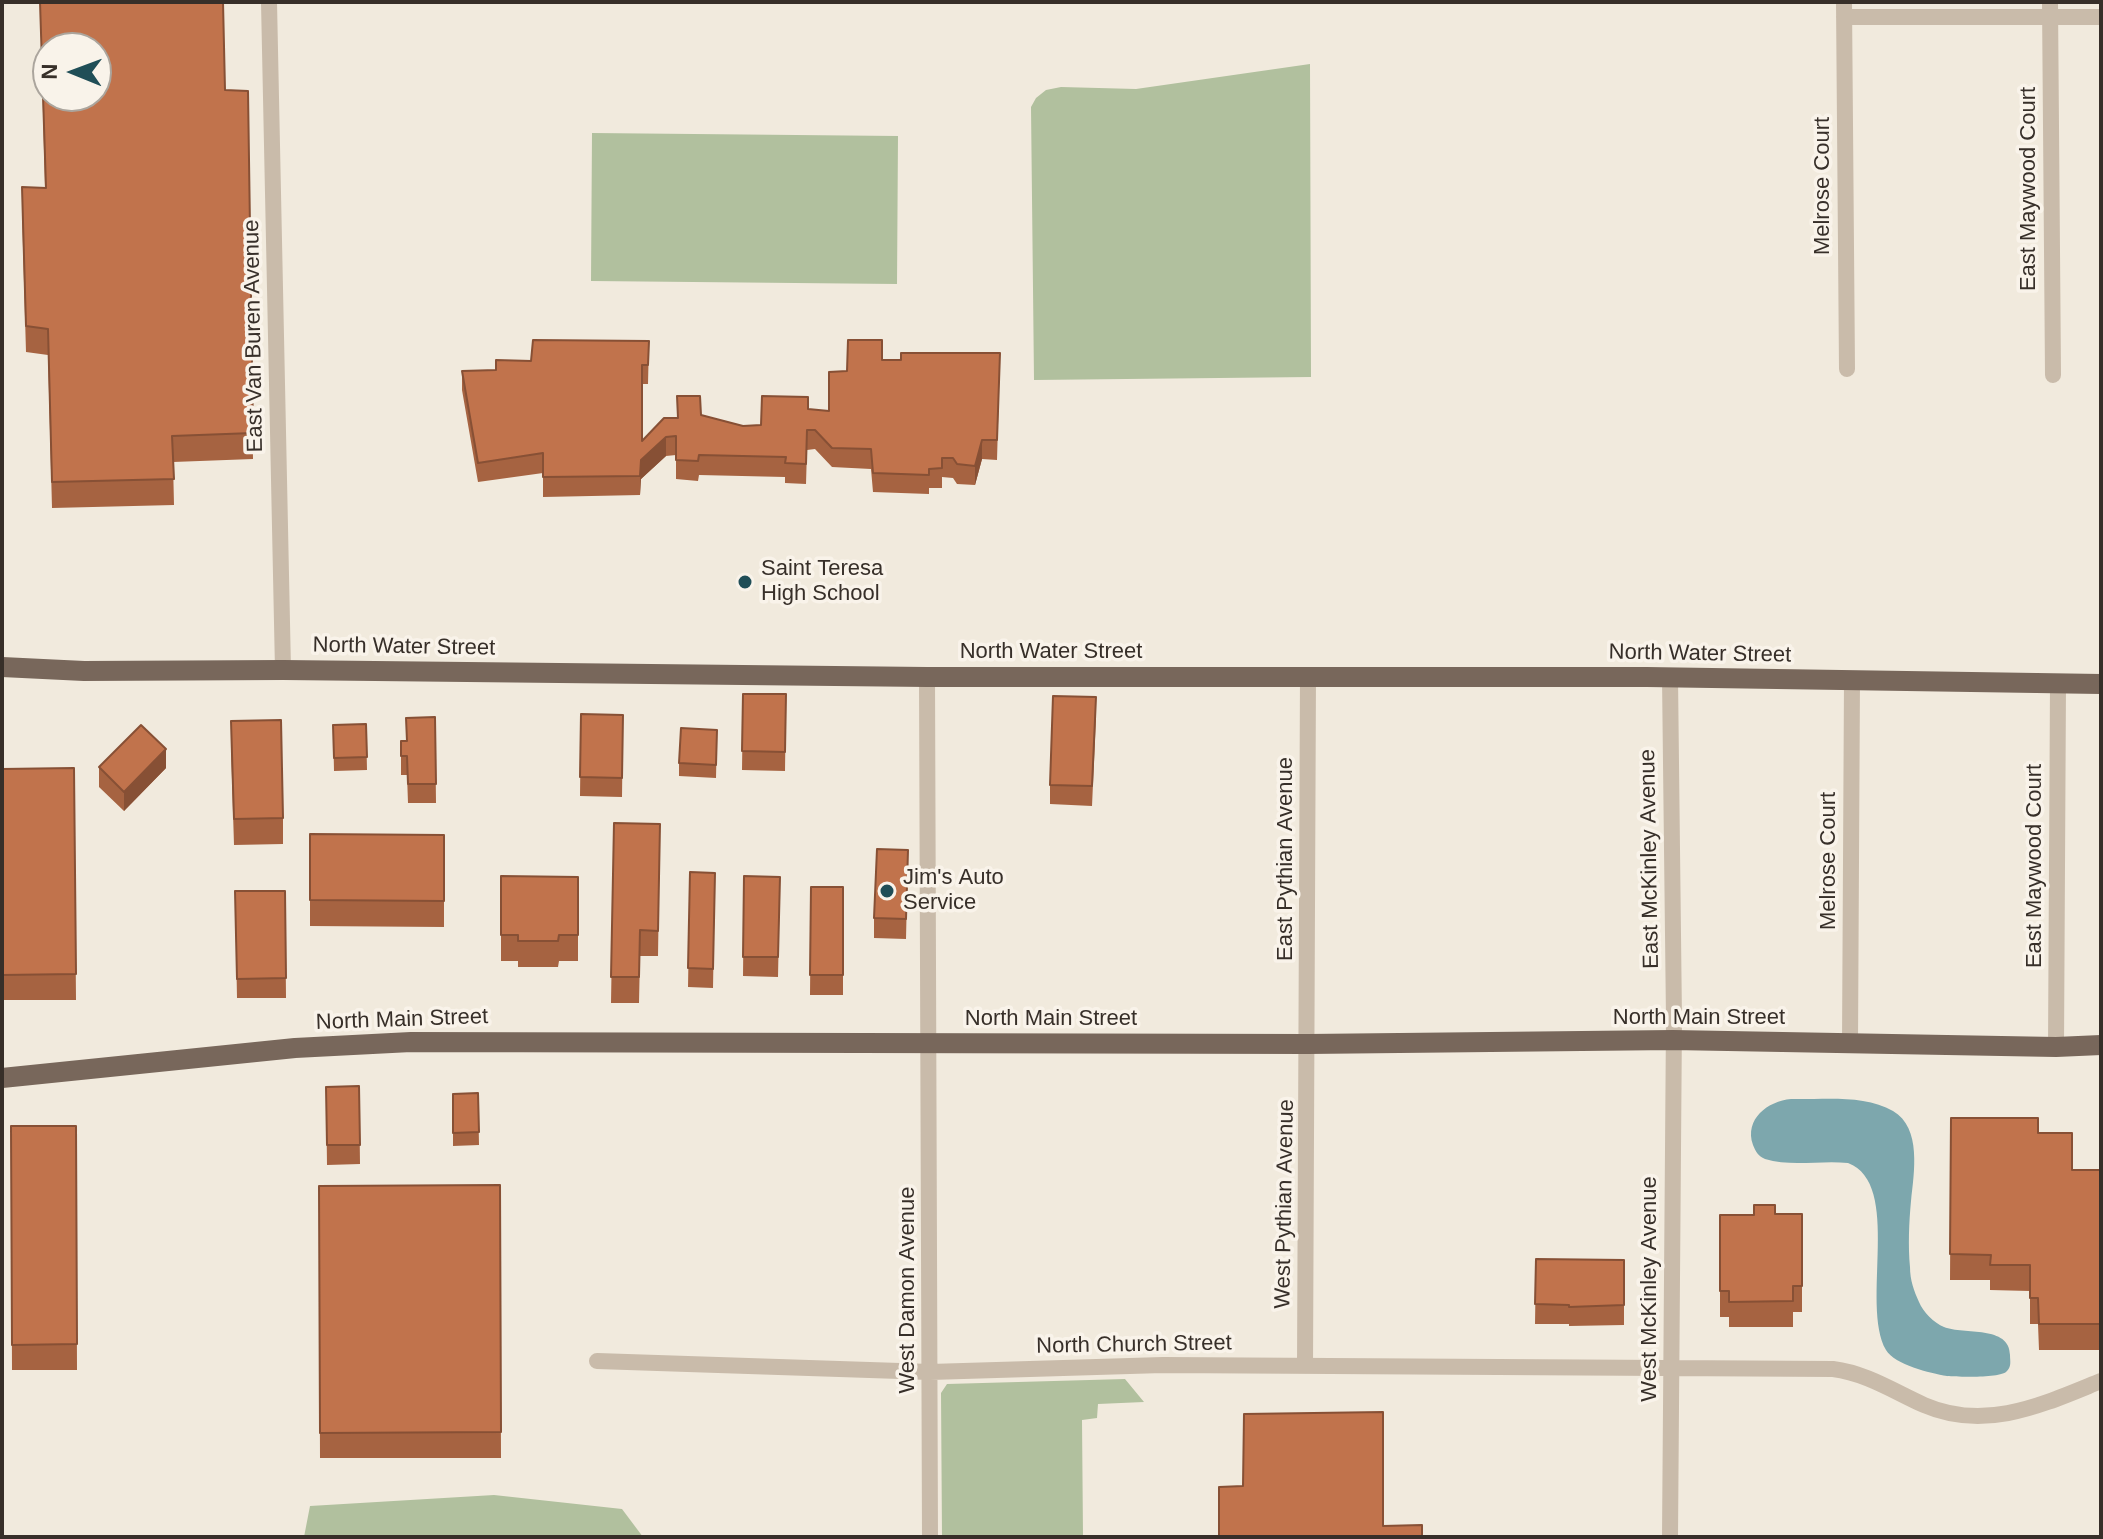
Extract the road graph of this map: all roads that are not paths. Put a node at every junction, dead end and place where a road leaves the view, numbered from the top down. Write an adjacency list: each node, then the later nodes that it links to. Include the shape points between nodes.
1 (269, 2): 8 (street, East Van Buren Avenue)
2 (1844, 9): 3 (street); 5 (street, Melrose Court)
3 (2050, 9): 4 (street); 6 (street, East Maywood Court)
4 (2101, 17)
5 (1847, 369)
6 (2053, 375)
7 (2, 667): 8 (main road, North Water Street)
8 (283, 670): 10 (main road, North Water Street)
9 (1308, 675): 10 (main road, North Water Street); 11 (main road, North Water Street); 18 (street, East Pythian Avenue)
10 (927, 677): 16 (street, West Damon Avenue)
11 (1670, 677): 12 (main road, North Water Street); 15 (street, East McKinley Avenue)
12 (1852, 680): 13 (main road, North Water Street); 17 (street, Melrose Court)
13 (2058, 684): 14 (main road, North Water Street); 20 (street, East Maywood Court)
14 (2101, 684)
15 (1673, 1040): 17 (main road, North Main Street); 18 (main road, North Main Street); 24 (street, West McKinley Avenue)
16 (929, 1042): 18 (main road, North Main Street); 21 (main road, North Main Street, via 411,1042 285,1049); 25 (street, West Damon Avenue)
17 (1850, 1043): 20 (main road, North Main Street)
18 (1308, 1044): 23 (street, West Pythian Avenue)
19 (2101, 1045): 20 (main road, North Main Street)
20 (2056, 1047)
21 (2, 1078)
22 (597, 1361): 25 (street, North Church Street)
23 (1305, 1365): 24 (street, North Church Street); 25 (street, North Church Street)
24 (1672, 1369): 26 (street, North Church Street, via 1847,1371 1942,1412 1966,1415 2019,1413); 28 (street, West McKinley Avenue)
25 (930, 1372): 27 (street, West Damon Avenue)
26 (2101, 1381)
27 (930, 1537)
28 (1670, 1537)

